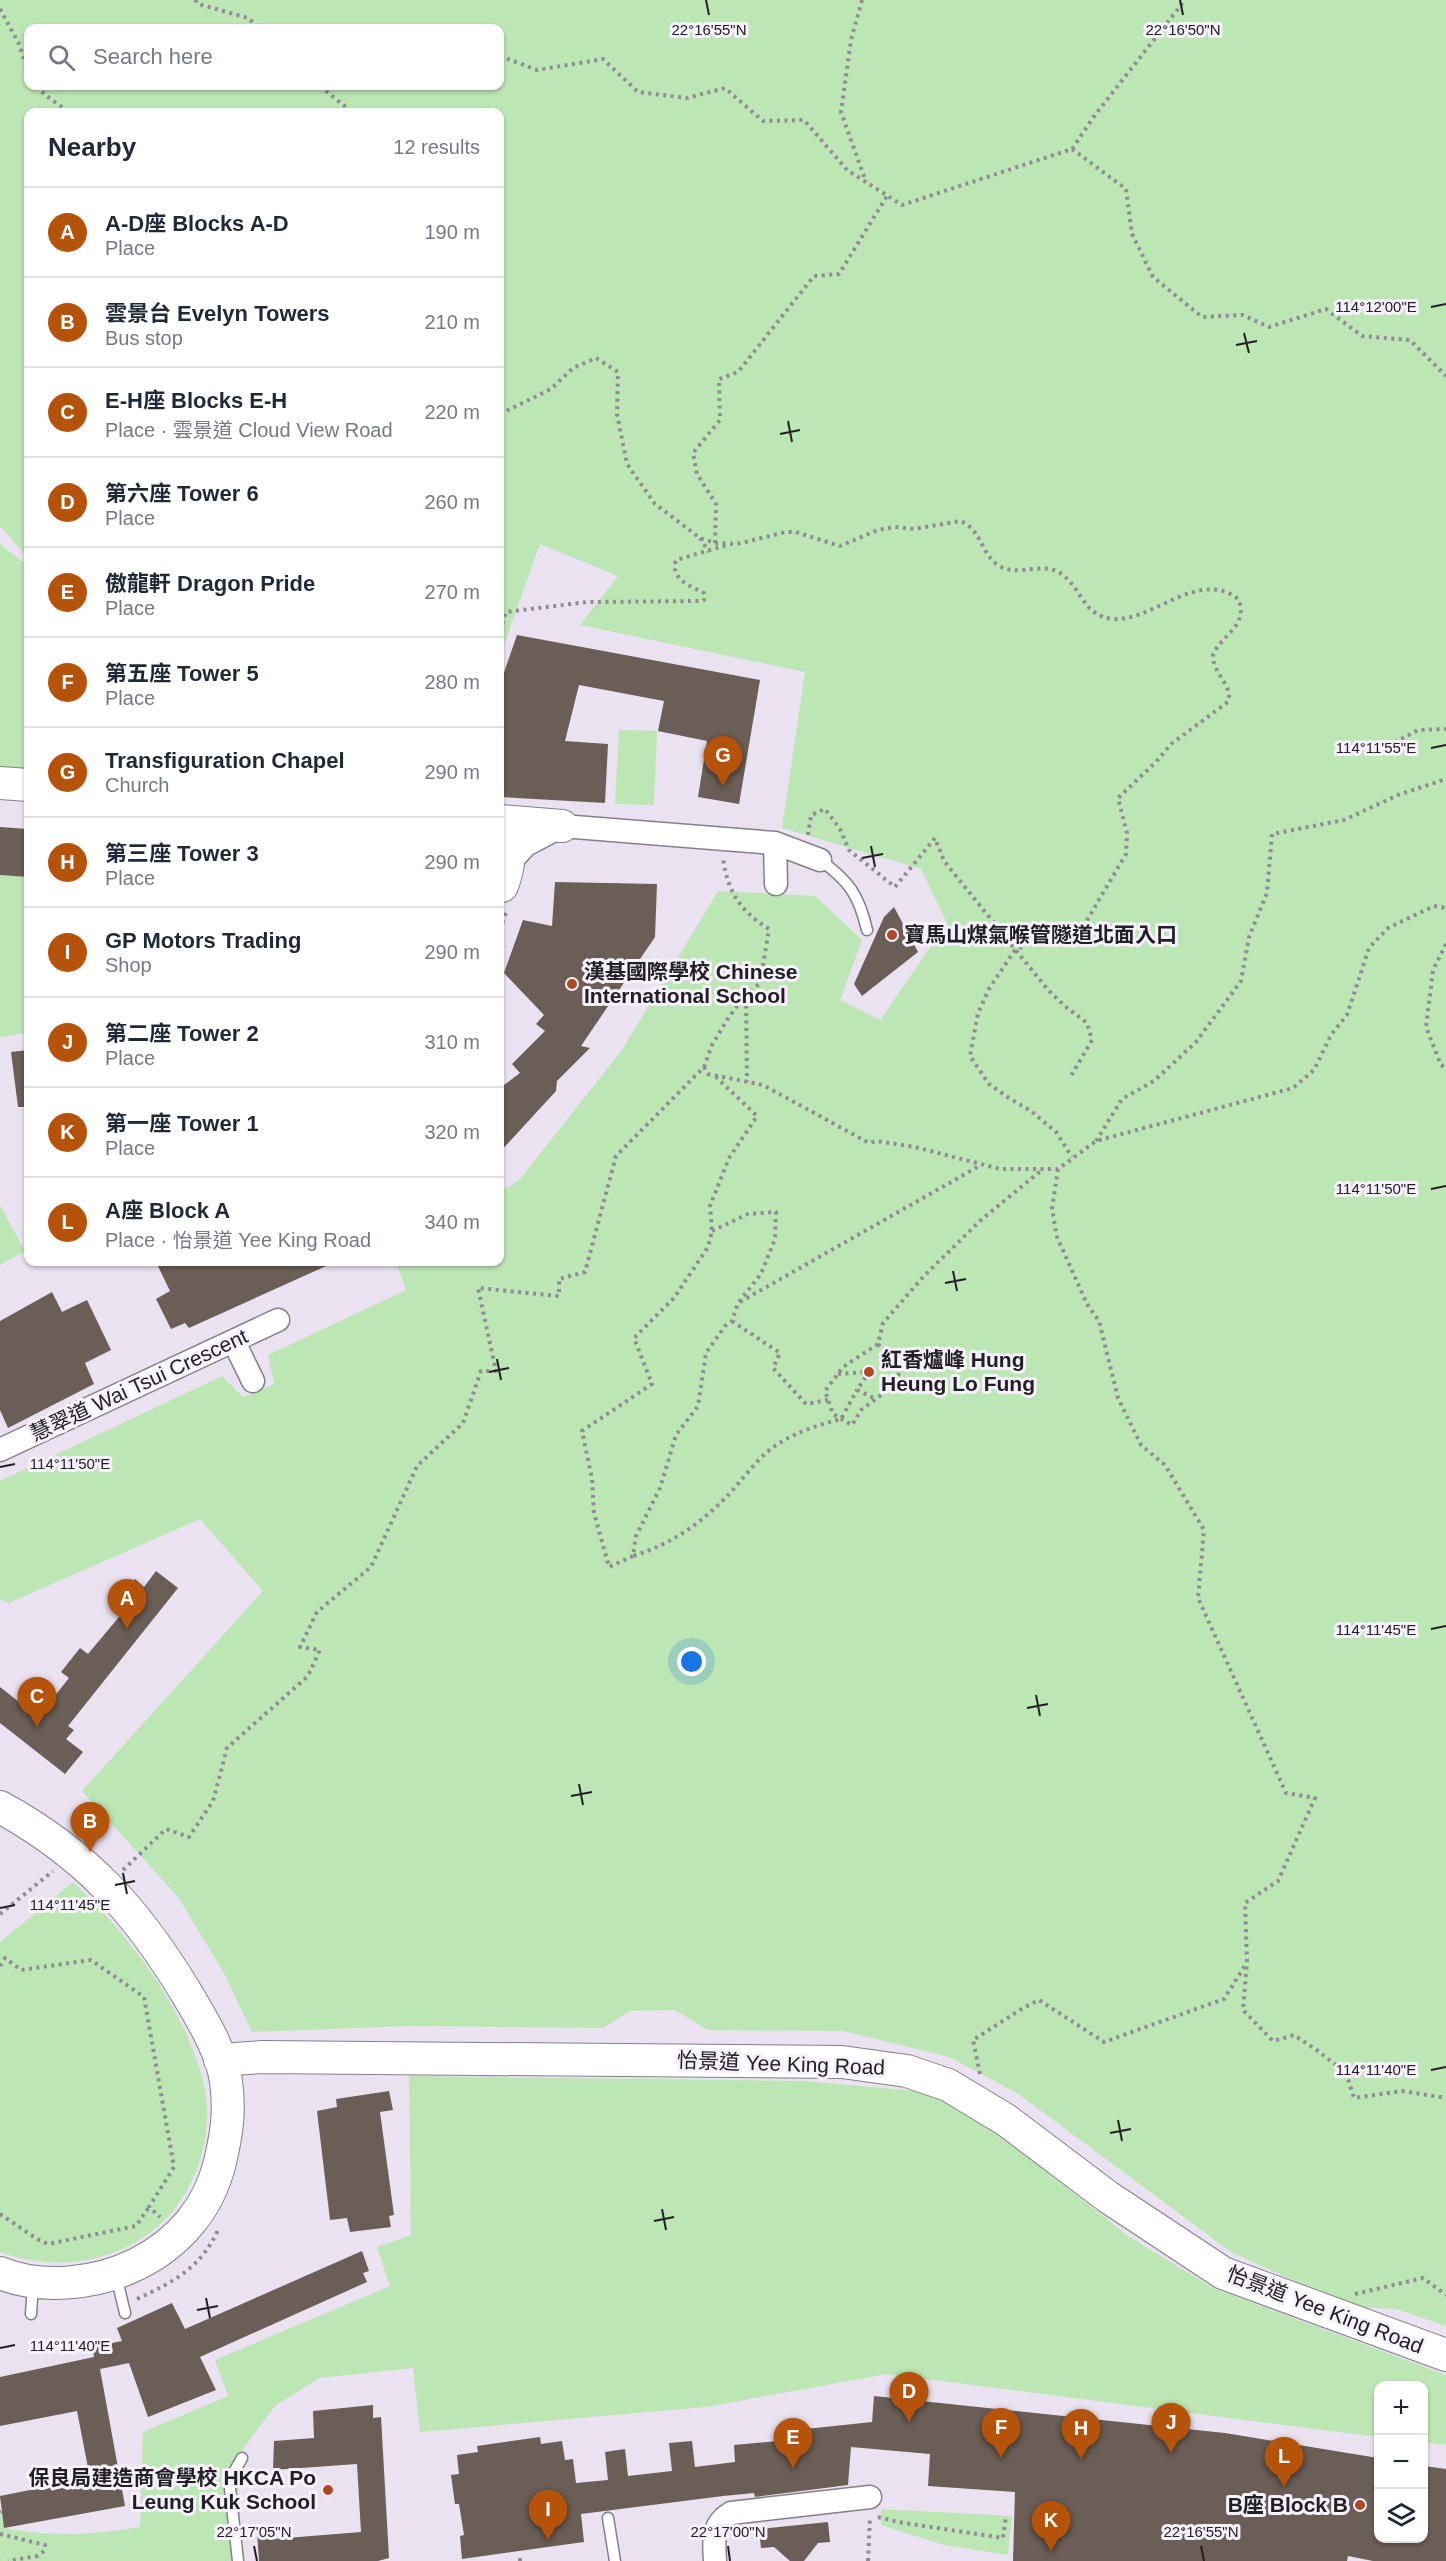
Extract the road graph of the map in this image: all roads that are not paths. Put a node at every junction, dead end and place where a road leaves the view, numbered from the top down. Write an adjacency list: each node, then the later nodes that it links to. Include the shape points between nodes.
1 (0, 783): 2 (street)
2 (24, 785)
3 (504, 821): 4 (street)
4 (562, 826): 6 (street); 9 (street, via 526,845 512,860)
5 (504, 838): 8 (street)
6 (774, 843): 7 (street); 10 (street)
7 (814, 851): 11 (lane, via 850,885 862,906)
8 (504, 869)
9 (504, 880)
10 (776, 884)
11 (867, 930)
12 (278, 1320): 13 (street, 慧翠道 Wai Tsui Crescent)
13 (234, 1342): 14 (street); 15 (street, 慧翠道 Wai Tsui Crescent)
14 (253, 1381)
15 (0, 1450)
16 (0, 1807): 17 (street, via 74,1854 141,1924 200,2016)
17 (220, 2060): 19 (street, via 229,2128 217,2175 202,2209 162,2250); 23 (street, 怡景道 Yee King Road, via 262,2057 354,2062 842,2062 907,2071 948,2085 987,2107 1108,2197 1223,2272)
18 (0, 2273): 20 (street)
19 (116, 2274): 20 (street); 21 (lane)
20 (33, 2282): 22 (lane)
21 (125, 2313)
22 (31, 2314)
23 (1446, 2355)
24 (242, 2458): 27 (lane, via 230,2489)
25 (870, 2506): 29 (street, via 731,2514 718,2524 714,2533)
26 (608, 2518): 28 (lane)
27 (238, 2561)
28 (615, 2561)
29 (715, 2561)

